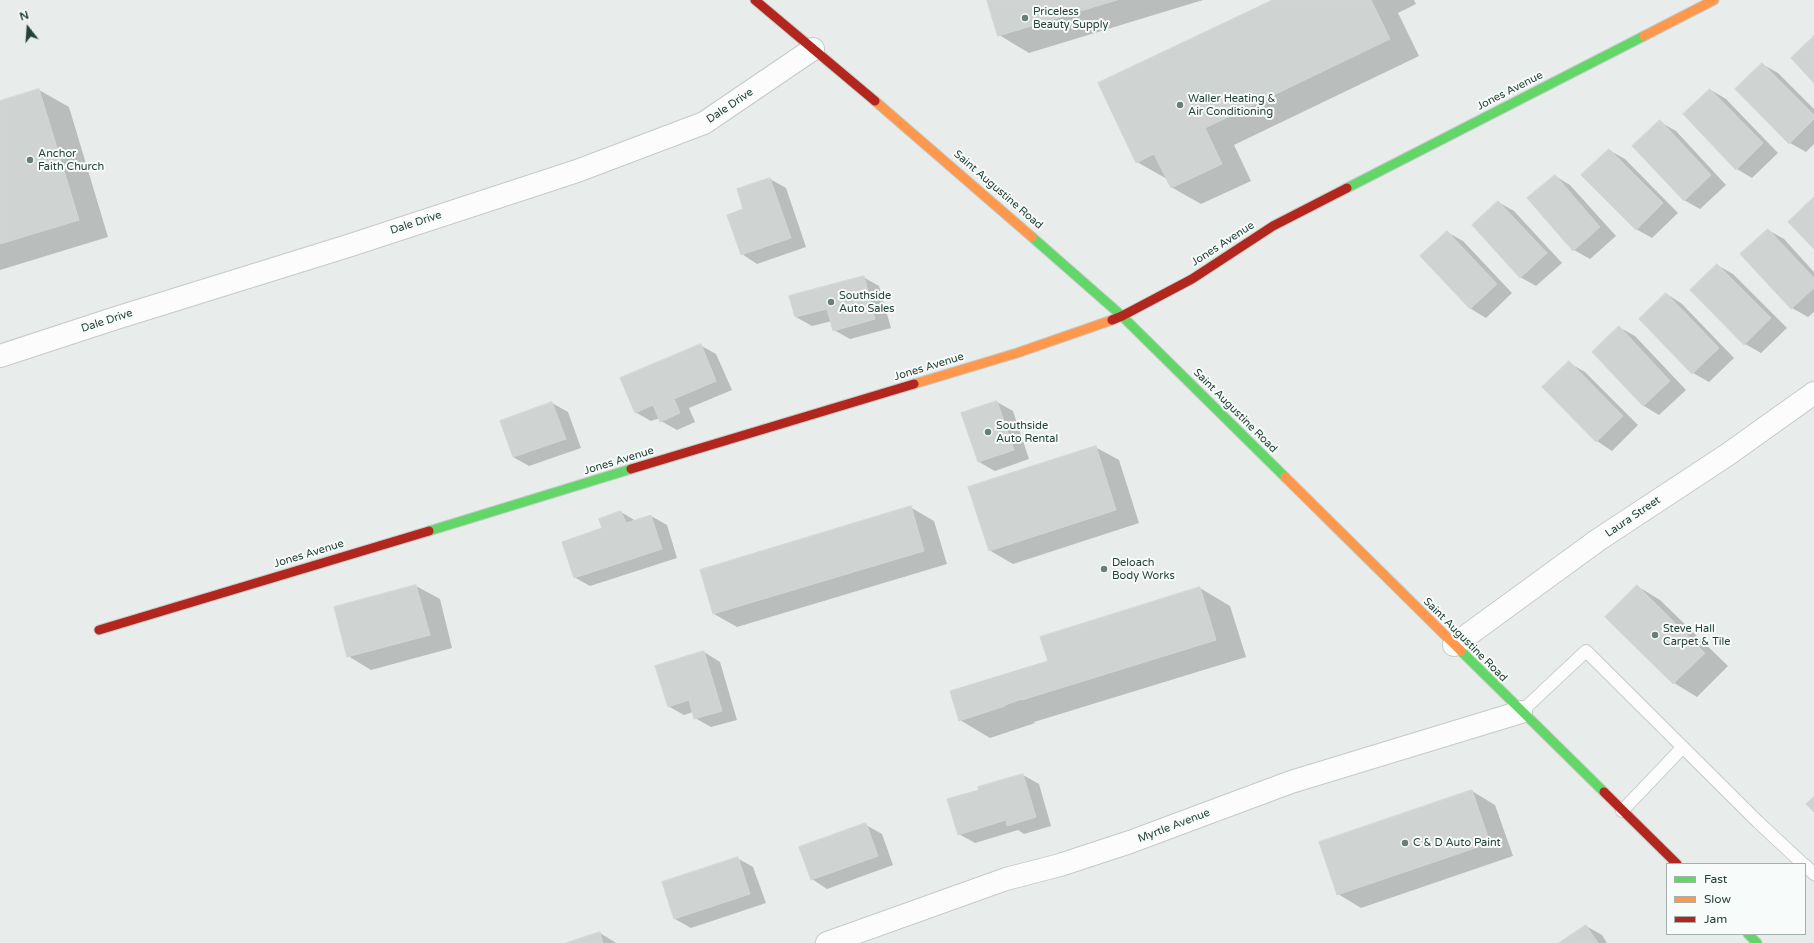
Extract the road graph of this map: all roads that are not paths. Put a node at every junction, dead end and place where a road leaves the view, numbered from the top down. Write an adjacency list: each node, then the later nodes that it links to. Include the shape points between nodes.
1 (755, 0): 3 (street, Saint Augustine Road)
2 (1714, 0): 4 (street, Jones Avenue, via 1273,226 1192,279)
3 (813, 49): 4 (street, Saint Augustine Road, via 978,188); 5 (street, Dale Drive, via 704,124 577,171)
4 (1122, 316): 7 (street, Jones Avenue, via 1017,353); 8 (street, Saint Augustine Road)
5 (0, 356)
6 (1814, 393): 8 (street, Laura Street, via 1727,455 1598,540)
7 (99, 630)
8 (1454, 645): 9 (street, Saint Augustine Road)
9 (1521, 712): 10 (lane, via 1586,651); 11 (street, Saint Augustine Road); 15 (street, Myrtle Avenue, via 1291,782 1130,842 1060,865 1006,879)
10 (1683, 747): 11 (lane); 13 (lane)
11 (1622, 811): 12 (street, Saint Augustine Road)
12 (1676, 863)
13 (1802, 863)
14 (1749, 935): 16 (street)
15 (827, 943)
16 (1757, 943)

